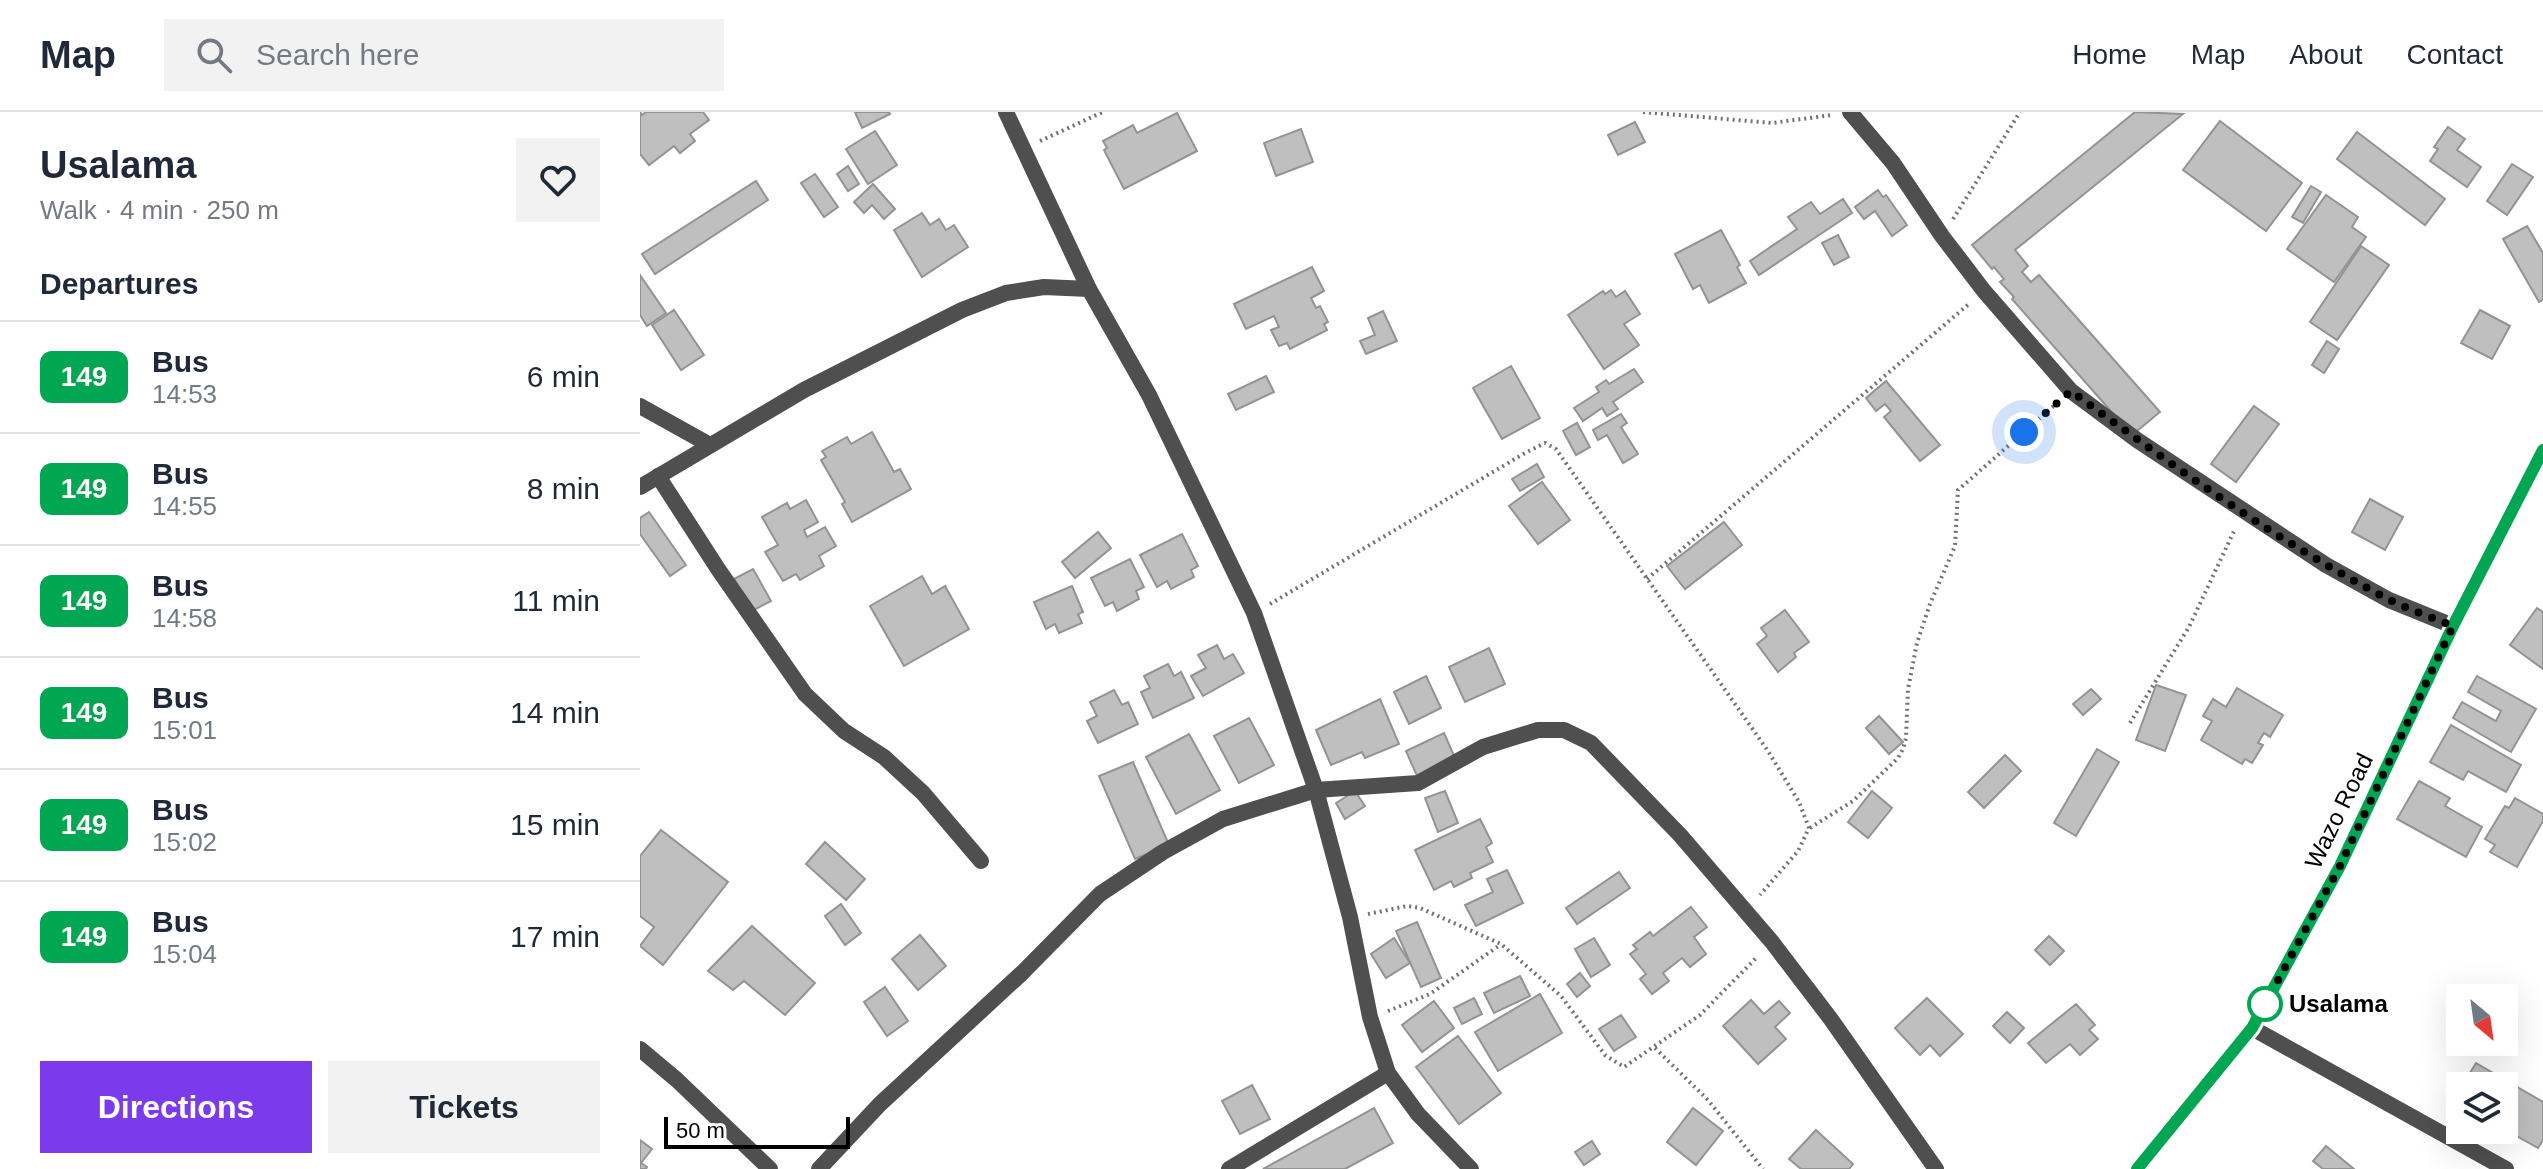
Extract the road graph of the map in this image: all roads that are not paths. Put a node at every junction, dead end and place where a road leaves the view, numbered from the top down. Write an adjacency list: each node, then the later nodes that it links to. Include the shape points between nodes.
1 (1006, 112): 3 (street)
2 (1850, 112): 9 (street, via 1984,291 2071,391 2326,565 2389,600)
3 (1089, 289): 5 (street, via 1044,287 1006,293 962,310 804,390); 10 (street, via 1149,395 1254,613)
4 (640, 406): 5 (street)
5 (710, 445): 7 (street)
6 (2543, 450): 9 (main road, Wazo Road)
7 (658, 476): 8 (street); 11 (street, via 805,694 923,793)
8 (640, 487)
9 (2453, 626): 12 (main road, Wazo Road, via 2340,866)
10 (1316, 790): 14 (street); 16 (street, via 1223,819 1100,894); 19 (street, via 1418,783 1483,747 1538,730 1564,730 1591,743 1772,942)
11 (981, 861)
12 (2252, 1028): 20 (main road, Wazo Road); 21 (street)
13 (640, 1049): 15 (street)
14 (1388, 1073): 17 (street); 18 (street, via 1418,1114)
15 (770, 1169)
16 (819, 1169)
17 (1229, 1169)
18 (1471, 1169)
19 (1936, 1169)
20 (2137, 1169)
21 (2506, 1169)

